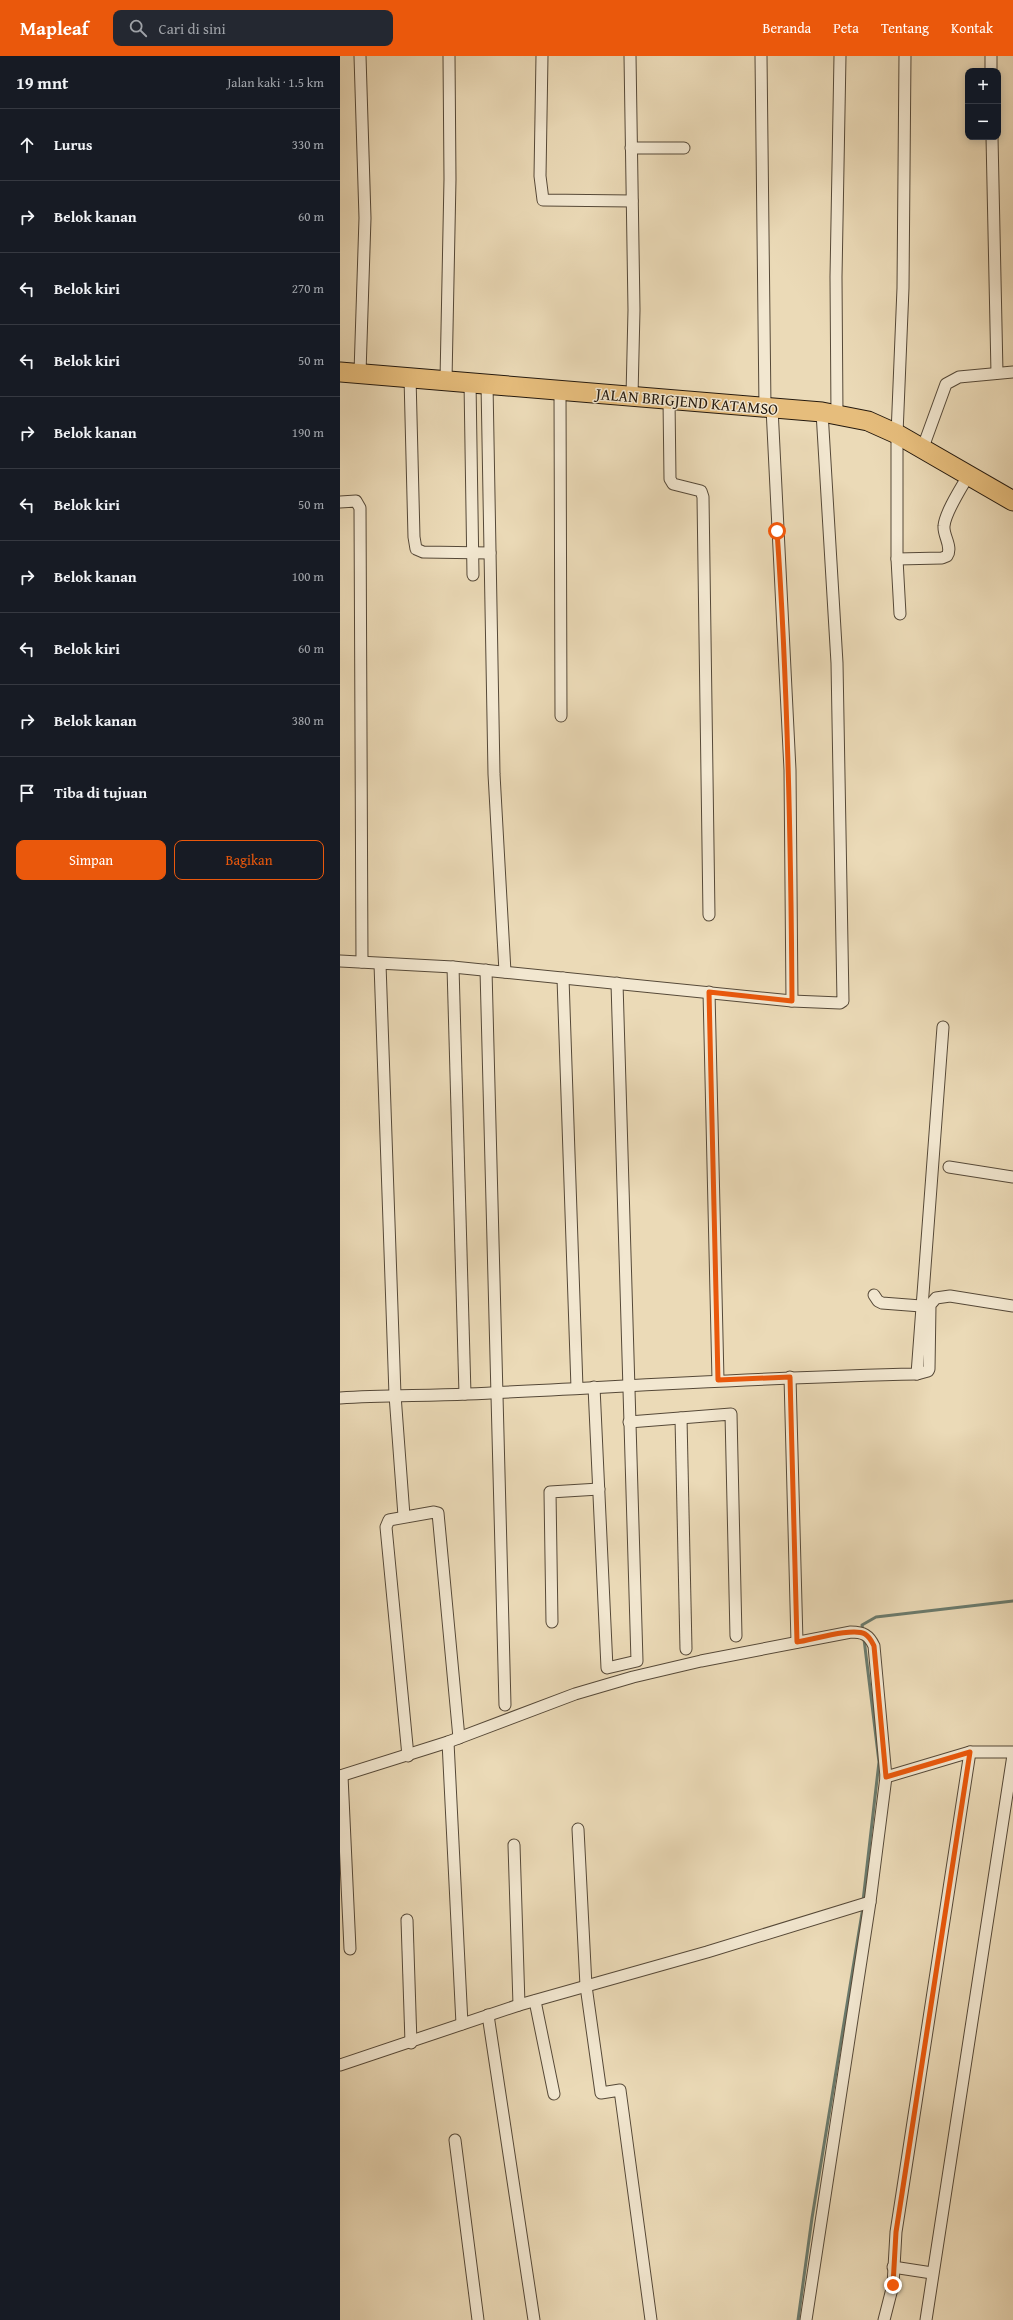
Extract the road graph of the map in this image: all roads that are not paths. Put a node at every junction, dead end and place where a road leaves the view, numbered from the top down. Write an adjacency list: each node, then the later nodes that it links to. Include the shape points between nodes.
1 (360, 56): 16 (street, via 365,218)
2 (449, 56): 19 (street)
3 (542, 56): 13 (street, via 540,176 544,200)
4 (630, 56): 11 (street)
5 (761, 56): 24 (street)
6 (840, 56): 25 (street, via 836,277)
7 (905, 56): 26 (street, via 904,288)
8 (991, 56): 9 (street)
9 (991, 68)
10 (992, 140): 17 (street)
11 (631, 148): 12 (street); 13 (street)
12 (684, 148)
13 (632, 201): 22 (street)
14 (340, 372): 16 (highway, JALAN BRIGJEND KATAMSO)
15 (1013, 372): 17 (street)
16 (360, 373): 18 (highway, JALAN BRIGJEND KATAMSO)
17 (997, 373): 27 (street, via 959,377 946,384)
18 (410, 377): 19 (highway, JALAN BRIGJEND KATAMSO); 31 (street, via 416,550)
19 (446, 380): 20 (highway, JALAN BRIGJEND KATAMSO)
20 (479, 383): 21 (highway, JALAN BRIGJEND KATAMSO); 31 (street); 32 (street)
21 (560, 390): 22 (highway, JALAN BRIGJEND KATAMSO); 36 (street)
22 (632, 396): 23 (highway, JALAN BRIGJEND KATAMSO)
23 (669, 400): 24 (highway, JALAN BRIGJEND KATAMSO); 37 (street, via 670,479 673,484 701,491 703,497)
24 (768, 408): 25 (highway, JALAN BRIGJEND KATAMSO); 47 (street, via 790,770)
25 (829, 413): 26 (highway, JALAN BRIGJEND KATAMSO, via 868,421); 47 (street, via 844,998 840,1003)
26 (897, 434): 27 (highway, JALAN BRIGJEND KATAMSO); 33 (street)
27 (922, 450): 28 (highway, JALAN BRIGJEND KATAMSO)
28 (968, 476): 29 (highway, JALAN BRIGJEND KATAMSO); 33 (street, via 945,522 949,549 947,556)
29 (1013, 501)
30 (340, 502): 39 (street, via 356,501 360,508)
31 (472, 553): 32 (street); 34 (street)
32 (490, 553): 43 (street, via 494,774)
33 (897, 559): 35 (street)
34 (472, 574)
35 (900, 614)
36 (561, 716)
37 (708, 915)
38 (340, 960): 39 (street)
39 (362, 962): 40 (street)
40 (380, 964): 41 (street); 62 (street)
41 (453, 967): 42 (street); 61 (street)
42 (486, 970): 43 (street); 60 (street)
43 (506, 972): 44 (street)
44 (563, 978): 45 (street); 59 (street)
45 (617, 983): 46 (street); 57 (street)
46 (709, 992): 47 (street); 56 (street)
47 (792, 1001)
48 (943, 1027): 52 (street)
49 (949, 1167): 50 (street)
50 (1013, 1177)
51 (874, 1295): 52 (street, via 878,1302 882,1303)
52 (921, 1306): 54 (street)
53 (1013, 1306): 54 (street, via 950,1296 936,1298 930,1305 929,1369)
54 (917, 1374): 55 (street)
55 (790, 1377): 56 (street); 70 (street)
56 (718, 1380): 57 (street)
57 (628, 1385): 58 (street); 65 (street)
58 (594, 1387): 59 (street); 66 (street)
59 (577, 1388): 60 (street)
60 (497, 1392): 61 (street); 72 (street)
61 (465, 1394): 62 (street)
62 (395, 1395): 63 (street); 67 (street)
63 (340, 1398)
64 (681, 1418): 65 (street); 69 (street, via 732,1414); 71 (street)
65 (629, 1422): 66 (street, via 637,1661 607,1668)
66 (599, 1489): 68 (street, via 550,1492)
67 (404, 1516): 73 (street, via 434,1512 438,1513 439,1517); 77 (street, via 389,1520 385,1524)
68 (552, 1622)
69 (736, 1636)
70 (797, 1642): 73 (street, via 633,1677 575,1694); 79 (street, via 851,1632 862,1633 870,1638 874,1646)
71 (686, 1649)
72 (505, 1705)
73 (453, 1740): 77 (street); 89 (street)
74 (970, 1752): 75 (street); 79 (street); 94 (street)
75 (1013, 1752)
76 (1013, 1755): 95 (street)
77 (408, 1756): 78 (street)
78 (341, 1776): 84 (street)
79 (886, 1777): 82 (street)
80 (578, 1829): 85 (street)
81 (514, 1845): 87 (street)
82 (870, 1902): 85 (street); 99 (street)
83 (406, 1920): 90 (street)
84 (350, 1949)
85 (586, 1986): 86 (street); 98 (street, via 601,2093 620,2090)
86 (535, 2001): 87 (street); 92 (street)
87 (519, 2005): 88 (street)
88 (488, 2015): 89 (street); 97 (street)
89 (462, 2024): 90 (street)
90 (411, 2043): 91 (street)
91 (340, 2066)
92 (554, 2094)
93 (455, 2140): 96 (street)
94 (893, 2267): 95 (street); 100 (street, via 892,2292)
95 (932, 2273): 101 (street)
96 (478, 2320)
97 (534, 2320)
98 (651, 2320)
99 (806, 2320)
100 (884, 2320)
101 (926, 2320)

